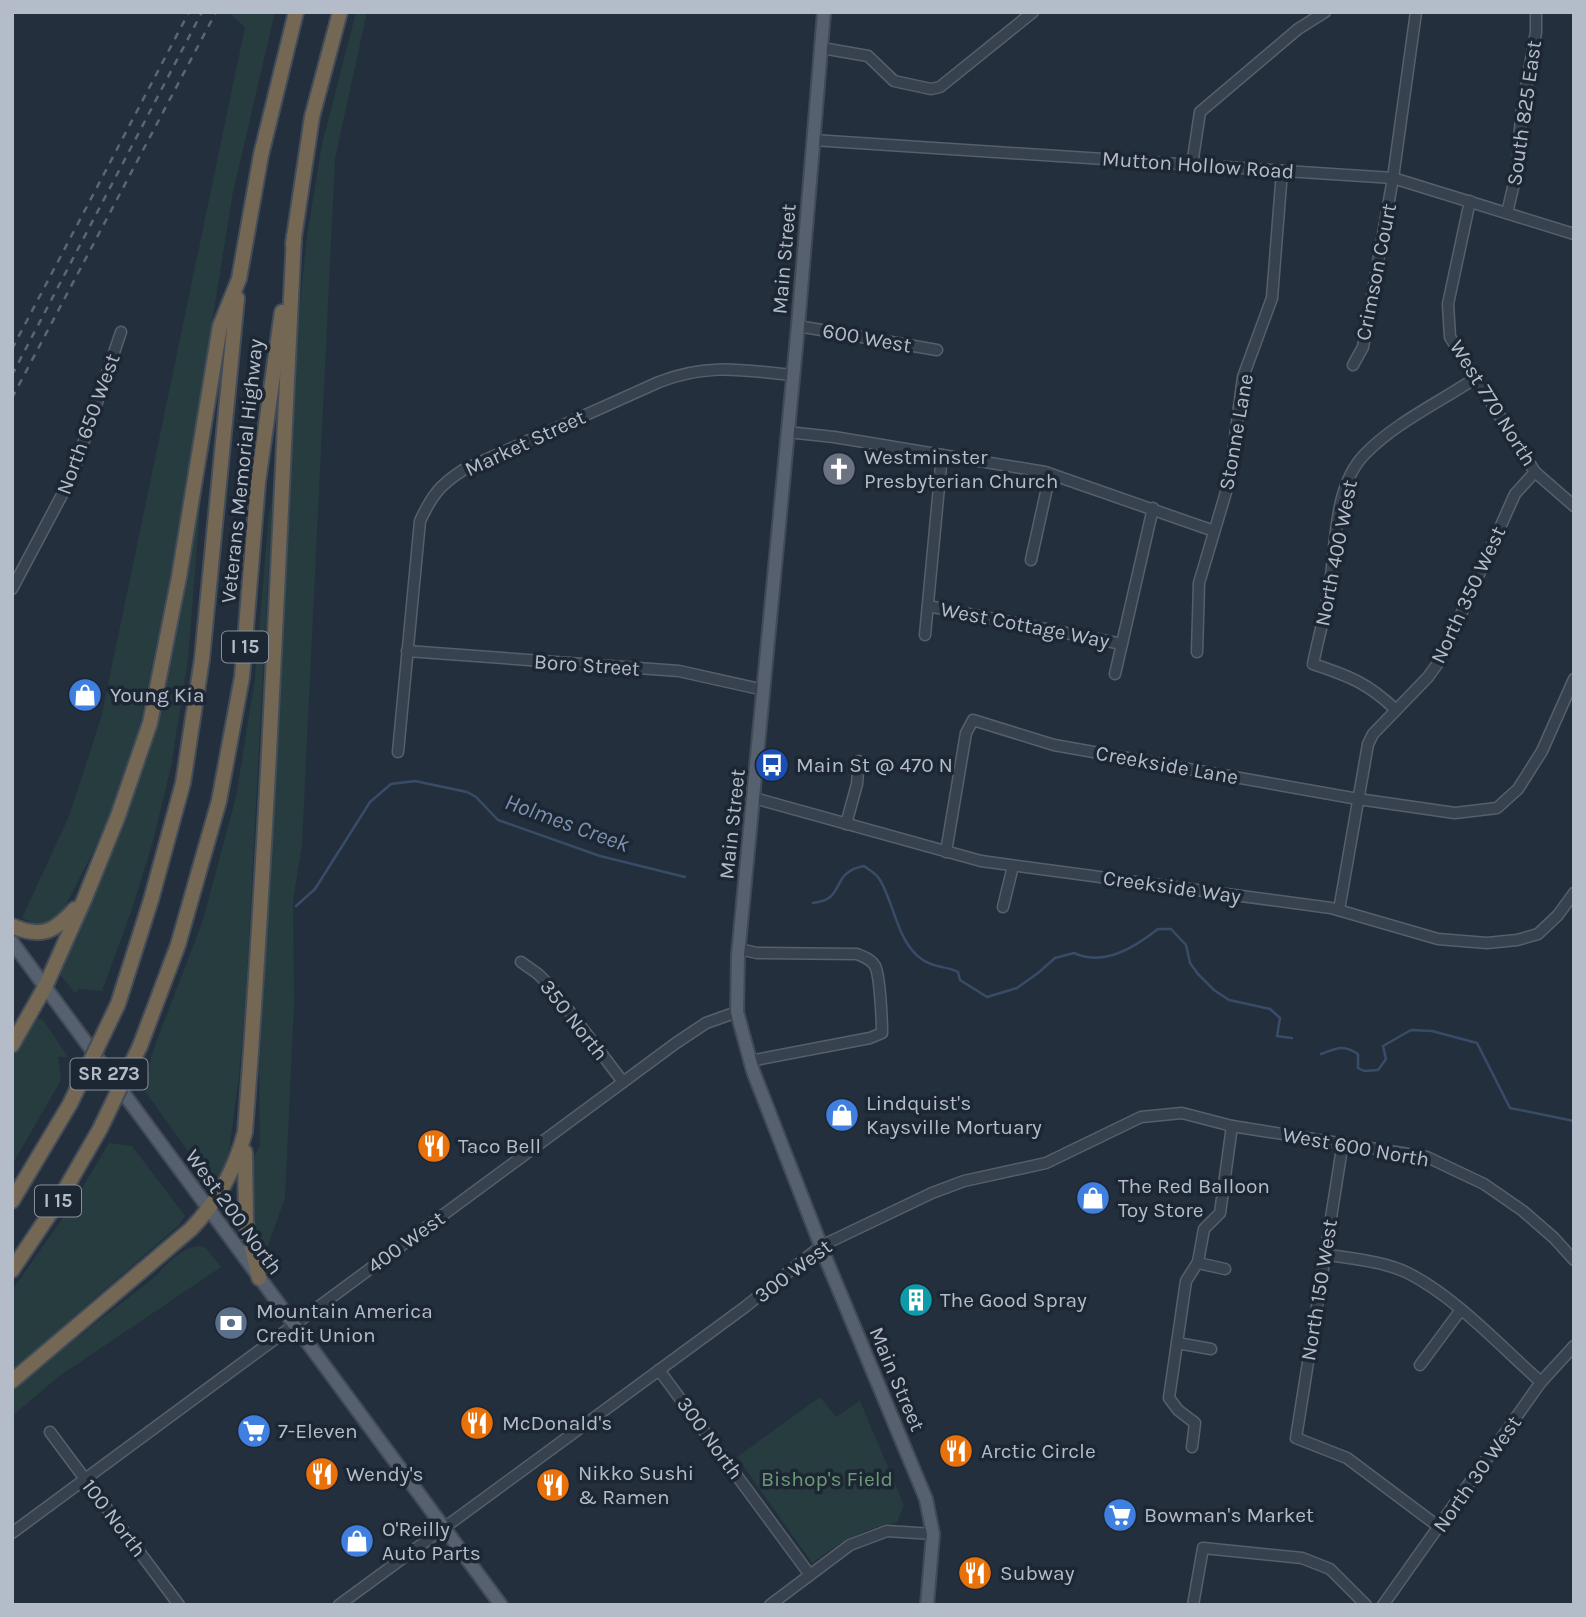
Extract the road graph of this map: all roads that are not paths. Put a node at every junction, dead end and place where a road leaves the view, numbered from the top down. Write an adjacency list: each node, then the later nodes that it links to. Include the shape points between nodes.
1 (296, 12): 17 (highway, I 15)
2 (340, 12): 16 (highway, Veterans Memorial Highway / I 15, via 312,117)
3 (824, 12): 8 (main road, Main Street)
4 (1032, 12): 8 (street, via 940,87 931,89 894,81 867,56)
5 (1325, 12): 10 (street, via 1298,29 1200,112)
6 (1416, 12): 12 (street, Crimson Court)
7 (1536, 12): 14 (street, South 825 East, via 1517,171)
8 (822, 48): 9 (main road, Main Street)
9 (813, 140): 10 (street, Mutton Hollow Road); 18 (main road, Main Street)
10 (1192, 165): 11 (street, Mutton Hollow Road)
11 (1282, 171): 12 (street, Mutton Hollow Road); 30 (street, Stonne Lane, via 1272,298 1243,377 1229,482)
12 (1393, 178): 13 (street, Mutton Hollow Road); 21 (street, Crimson Court, via 1363,347)
13 (1470, 201): 14 (street, Mutton Hollow Road); 23 (street, West 770 North, via 1448,319 1450,337)
14 (1507, 213): 15 (street, Mutton Hollow Road)
15 (1574, 234)
16 (294, 237): 63 (highway, via 266,831); 74 (highway, Veterans Memorial Highway / I 15, bridge, via 258,482 243,677 219,801 178,945 140,1046 100,1129)
17 (239, 279): 50 (highway, via 220,326 179,577 149,723); 67 (highway, Veterans Memorial Highway / I 15, bridge, via 202,659 183,783 118,1004 70,1104)
18 (797, 326): 20 (street, 600 West); 22 (main road, Main Street)
19 (121, 332): 32 (street, North 650 West, via 72,476)
20 (937, 349)
21 (1353, 365)
22 (792, 375): 24 (main road, Main Street); 36 (street, Market Street, via 717,368 685,372 463,470 442,484 420,521)
23 (1474, 379): 26 (street, West 770 North); 41 (street, North 400 West, via 1389,433 1364,455 1349,475 1342,498 1313,664 1351,677)
24 (787, 432): 25 (street); 40 (main road, Main Street)
25 (942, 455): 27 (street); 33 (street)
26 (1535, 472): 28 (street, West 770 North); 41 (street, North 350 West, via 1515,494 1441,659)
27 (1051, 474): 29 (street); 31 (street)
28 (1574, 506)
29 (1153, 508): 30 (street); 35 (street)
30 (1214, 531): 37 (street, Stonne Lane, via 1199,583)
31 (1031, 560)
32 (12, 589)
33 (928, 606): 34 (street); 35 (street, West Cottage Way)
34 (925, 635)
35 (1122, 644): 38 (street)
36 (407, 651): 40 (street, Boro Street, via 679,671); 42 (street, Market Street)
37 (1197, 652)
38 (1115, 674)
39 (1574, 679): 45 (street, Creekside Lane, via 1542,751 1518,789 1497,808 1455,813)
40 (764, 690): 44 (main road, Main Street)
41 (1396, 710): 45 (street, North 350 West, via 1368,744)
42 (398, 752)
43 (859, 761): 46 (street)
44 (754, 798): 46 (street, Creekside Way); 55 (main road, Main Street)
45 (1357, 799): 47 (street, Creekside Lane, via 1054,745 973,720 965,733); 52 (street, North 350 West)
46 (846, 824): 47 (street, Creekside Way)
47 (946, 852): 48 (street, Creekside Way)
48 (1013, 866): 51 (street); 52 (street, Creekside Way)
49 (1574, 893): 52 (street, Creekside Way, via 1538,934 1487,943 1438,939)
50 (84, 900): 53 (highway, via 43,933); 57 (highway)
51 (1003, 907)
52 (1339, 910)
53 (12, 926)
54 (12, 942): 57 (main road, West 200 North)
55 (739, 949): 58 (main road, Main Street); 60 (street, via 867,958 876,967 882,1024 881,1033 870,1038)
56 (521, 962): 61 (street, 350 North, via 551,987)
57 (45, 987): 59 (highway); 68 (main road, West 200 North / SR 273)
58 (737, 1012): 60 (main road, Main Street); 61 (street, 400 West, via 706,1023)
59 (12, 1045)
60 (750, 1061): 69 (main road, Main Street)
61 (623, 1082): 77 (street, 400 West)
62 (1232, 1126): 64 (street, West 600 North); 65 (street); 69 (street, 300 West, via 1182,1113 1142,1117 1046,1163 932,1192)
63 (245, 1132): 68 (highway, via 230,1177); 75 (highway, via 246,1223)
64 (1343, 1142): 70 (street, North 150 West); 71 (street, West 600 North, via 1427,1157 1455,1168 1522,1211)
65 (1224, 1185): 66 (street); 72 (street, via 1220,1213 1204,1229)
66 (1237, 1188)
67 (12, 1201)
68 (209, 1209): 75 (main road, West 200 North / SR 273); 83 (highway)
69 (821, 1246): 82 (street, 300 West); 91 (main road, Main Street, via 926,1499)
70 (1324, 1254): 76 (street, via 1407,1272); 88 (street, North 150 West, via 1296,1438 1347,1458)
71 (1574, 1260)
72 (1198, 1263): 73 (street); 78 (street, via 1186,1281)
73 (1225, 1269)
74 (12, 1270)
75 (259, 1278): 77 (main road, West 200 North / SR 273)
76 (1460, 1311): 81 (street); 84 (street)
77 (293, 1324): 87 (street, 400 West); 89 (main road, West 200 North / SR 273)
78 (1177, 1343): 80 (street); 86 (street, via 1169,1398 1195,1423)
79 (1574, 1346): 84 (street, North 30 West)
80 (1211, 1349)
81 (1420, 1365)
82 (659, 1370): 89 (street, 300 West); 92 (street, 300 North)
83 (12, 1381)
84 (1541, 1382): 88 (street, North 30 West)
85 (50, 1432): 87 (street, 100 North)
86 (1192, 1447)
87 (85, 1479): 90 (street, 400 West); 93 (street, 100 North)
88 (1439, 1527): 100 (street, North 30 West)
89 (444, 1528): 94 (street, 300 West); 95 (main road, West 200 North / SR 273)
90 (12, 1533)
91 (933, 1534): 92 (street, via 887,1531 850,1545); 97 (main road, Main Street)
92 (810, 1575): 96 (street)
93 (179, 1605)
94 (339, 1605)
95 (500, 1605)
96 (770, 1605)
97 (927, 1605)
98 (1192, 1605): 99 (street, via 1203,1548 1302,1558 1330,1569)
99 (1366, 1605)
100 (1383, 1605)

